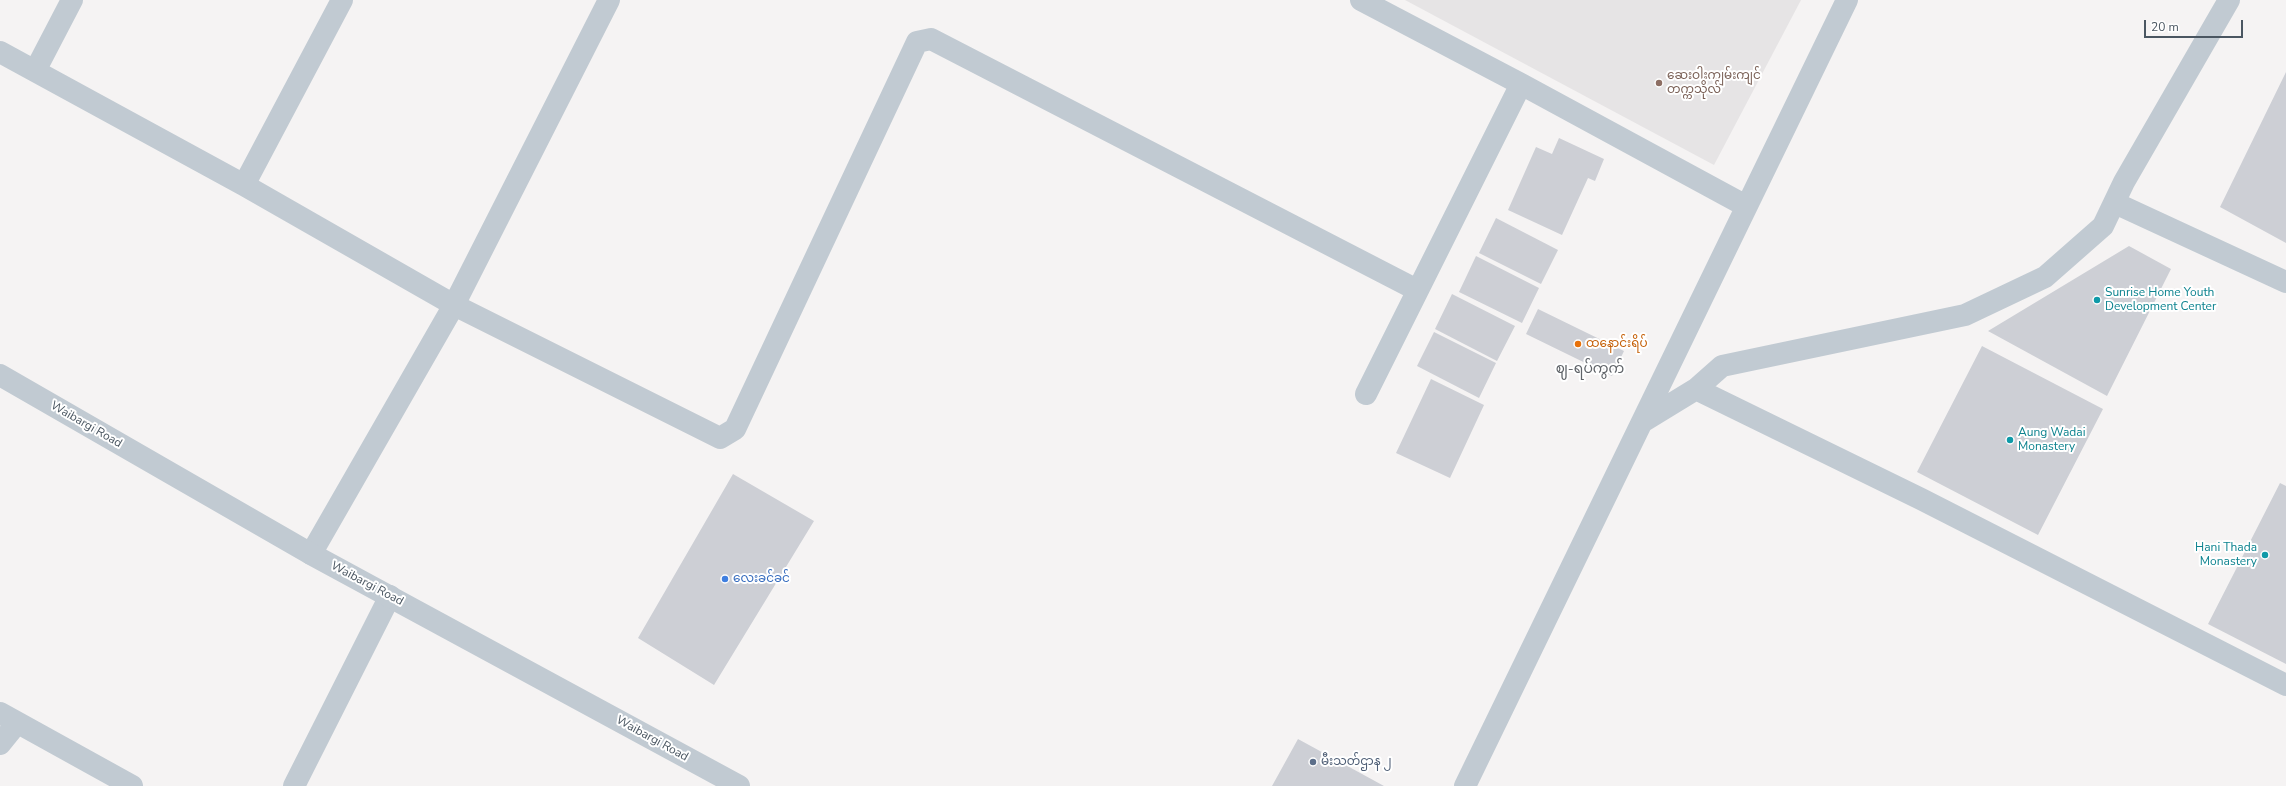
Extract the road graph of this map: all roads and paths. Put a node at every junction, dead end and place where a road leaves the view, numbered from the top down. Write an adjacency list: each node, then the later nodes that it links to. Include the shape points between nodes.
1 (72, 0): 8 (street)
2 (342, 0): 10 (street)
3 (609, 0): 15 (street)
4 (1361, 0): 9 (street)
5 (1847, 0): 12 (street)
6 (2230, 0): 11 (street, via 2124,182)
7 (0, 52): 8 (street)
8 (35, 71): 10 (street)
9 (1521, 84): 12 (street); 14 (street)
10 (244, 185): 15 (street)
11 (2115, 203): 13 (street); 17 (street, via 2103,226 2045,277 1965,315 1722,366)
12 (1746, 206): 19 (street)
13 (2286, 282)
14 (1417, 290): 15 (street, via 931,39 916,42 735,429 720,438); 18 (street)
15 (454, 305): 20 (street)
16 (0, 376): 20 (street, Waibargi Road)
17 (1696, 389): 19 (street); 22 (street, via 1921,499)
18 (1366, 394)
19 (1642, 422): 28 (street)
20 (311, 554): 21 (street, Waibargi Road)
21 (390, 596): 26 (street); 27 (street, Waibargi Road)
22 (2286, 685)
23 (8, 718): 24 (street); 25 (street)
24 (0, 744)
25 (132, 786)
26 (294, 786)
27 (739, 786)
28 (1465, 786)

